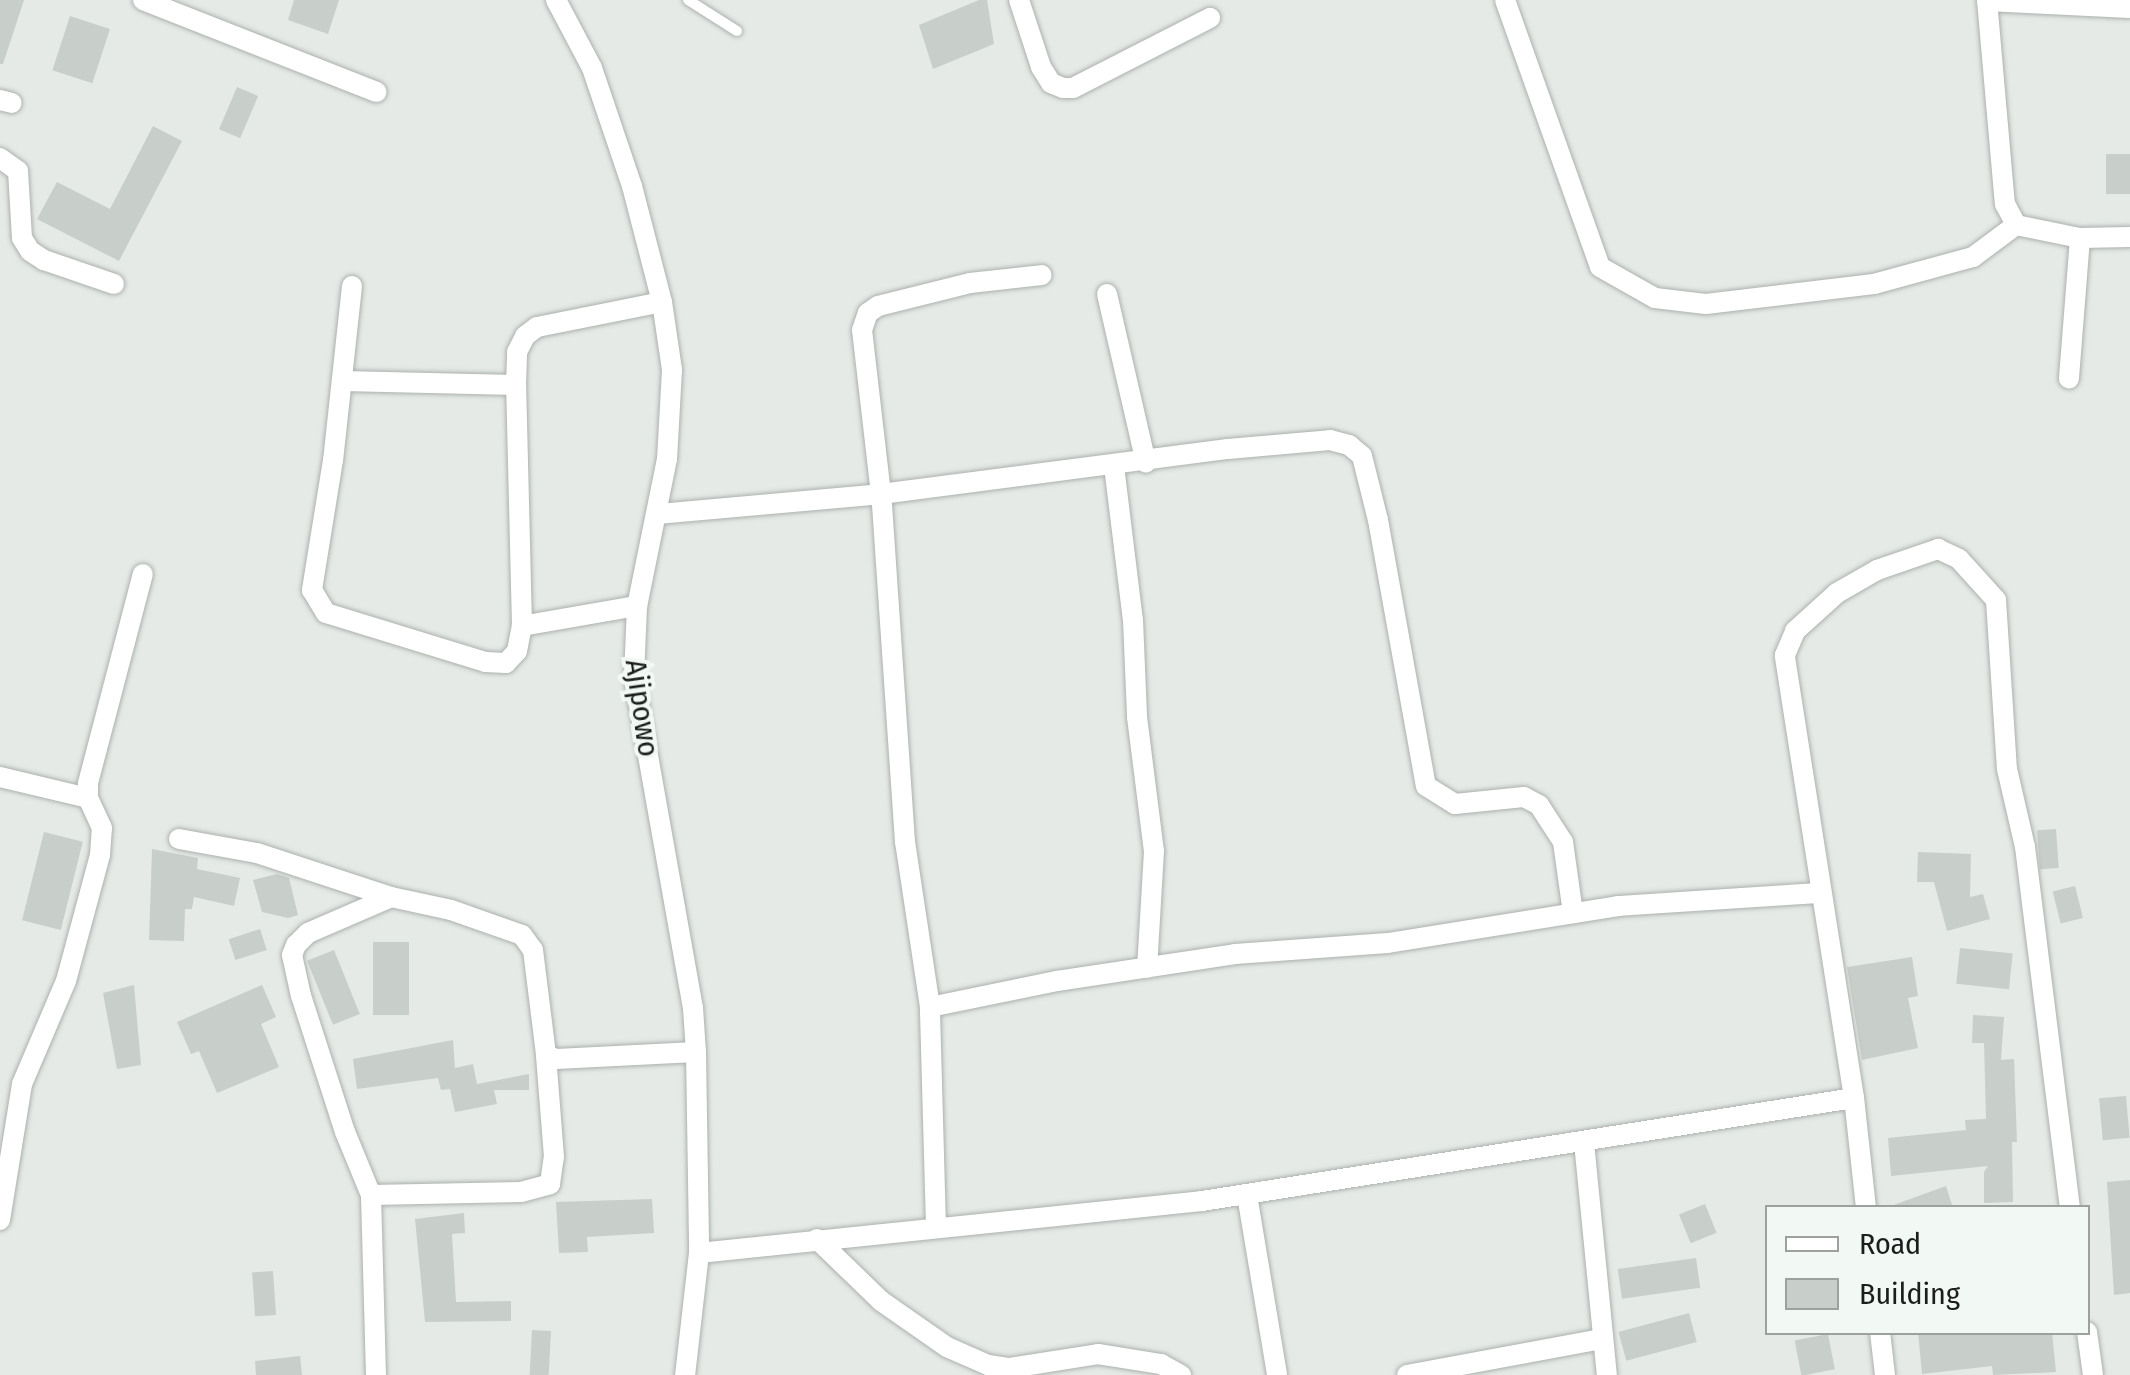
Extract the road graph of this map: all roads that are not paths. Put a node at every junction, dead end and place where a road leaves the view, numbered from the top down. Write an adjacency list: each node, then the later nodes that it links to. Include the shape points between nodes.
1 (145, 0): 10 (street)
2 (556, 0): 19 (street, Ajipowo, via 592,68)
3 (688, 0): 9 (lane)
4 (1018, 0): 8 (street, via 1041,67 1062,88)
5 (1504, 0): 12 (street, via 1600,267 1655,298 1706,304 1874,284 1973,257)
6 (1987, 1): 7 (street); 12 (street, via 2006,204)
7 (2130, 8)
8 (1210, 18)
9 (737, 30)
10 (376, 92)
11 (0, 158): 16 (street, via 18,170 22,238 30,251)
12 (2016, 225): 13 (street)
13 (2080, 238): 14 (street); 20 (street)
14 (2130, 238)
15 (1042, 275): 25 (street, via 970,282 868,313 862,330)
16 (114, 284)
17 (352, 286): 21 (street)
18 (1107, 294): 23 (street)
19 (662, 302): 22 (street, via 537,327 517,352); 26 (street, Ajipowo, via 672,370)
20 (2070, 379)
21 (342, 381): 22 (street); 29 (street, via 312,590 317,605 485,662 506,663 517,651)
22 (516, 385): 29 (street)
23 (1146, 463): 24 (street); 35 (street, via 1330,440 1362,456 1426,786 1455,804 1524,797 1539,805 1563,842)
24 (1114, 466): 25 (street); 36 (street, via 1154,851)
25 (881, 494): 26 (street); 37 (street, via 905,842)
26 (658, 514): 28 (street, Ajipowo)
27 (143, 574): 31 (street)
28 (637, 606): 29 (street); 38 (street, Ajipowo, via 634,676)
29 (522, 626)
30 (0, 777): 31 (street)
31 (88, 798): 46 (street, via 102,828 100,856 66,981 22,1084)
32 (180, 839): 34 (street, via 258,854)
33 (1820, 892): 35 (street); 40 (street); 45 (street, via 1787,641 1836,594 1915,553 1938,549 1996,600 2008,769 2025,847)
34 (391, 896): 39 (street, via 522,934 532,950); 42 (street, via 308,933 292,956 344,1132)
35 (1573, 912): 36 (street, via 1388,943 1299,947)
36 (1146, 968): 37 (street)
37 (930, 1007): 47 (street)
38 (696, 1052): 39 (street); 49 (street, Ajipowo)
39 (546, 1055): 42 (street, via 550,1184 521,1192)
40 (1854, 1098): 41 (street); 44 (street)
41 (1584, 1142): 43 (street); 52 (street)
42 (372, 1195): 53 (street)
43 (1247, 1195): 47 (street); 56 (street)
44 (1866, 1205)
45 (2070, 1205)
46 (0, 1220)
47 (936, 1227): 48 (street)
48 (817, 1238): 49 (street); 55 (street, via 882,1301 947,1347 988,1365 1124,1356)
49 (699, 1252): 54 (street, Ajipowo)
50 (1880, 1335): 59 (street)
51 (2087, 1335): 60 (street)
52 (1602, 1339): 57 (street); 58 (street)
53 (376, 1375)
54 (685, 1375)
55 (1181, 1375)
56 (1276, 1375)
57 (1408, 1375)
58 (1607, 1375)
59 (1885, 1375)
60 (2093, 1375)

